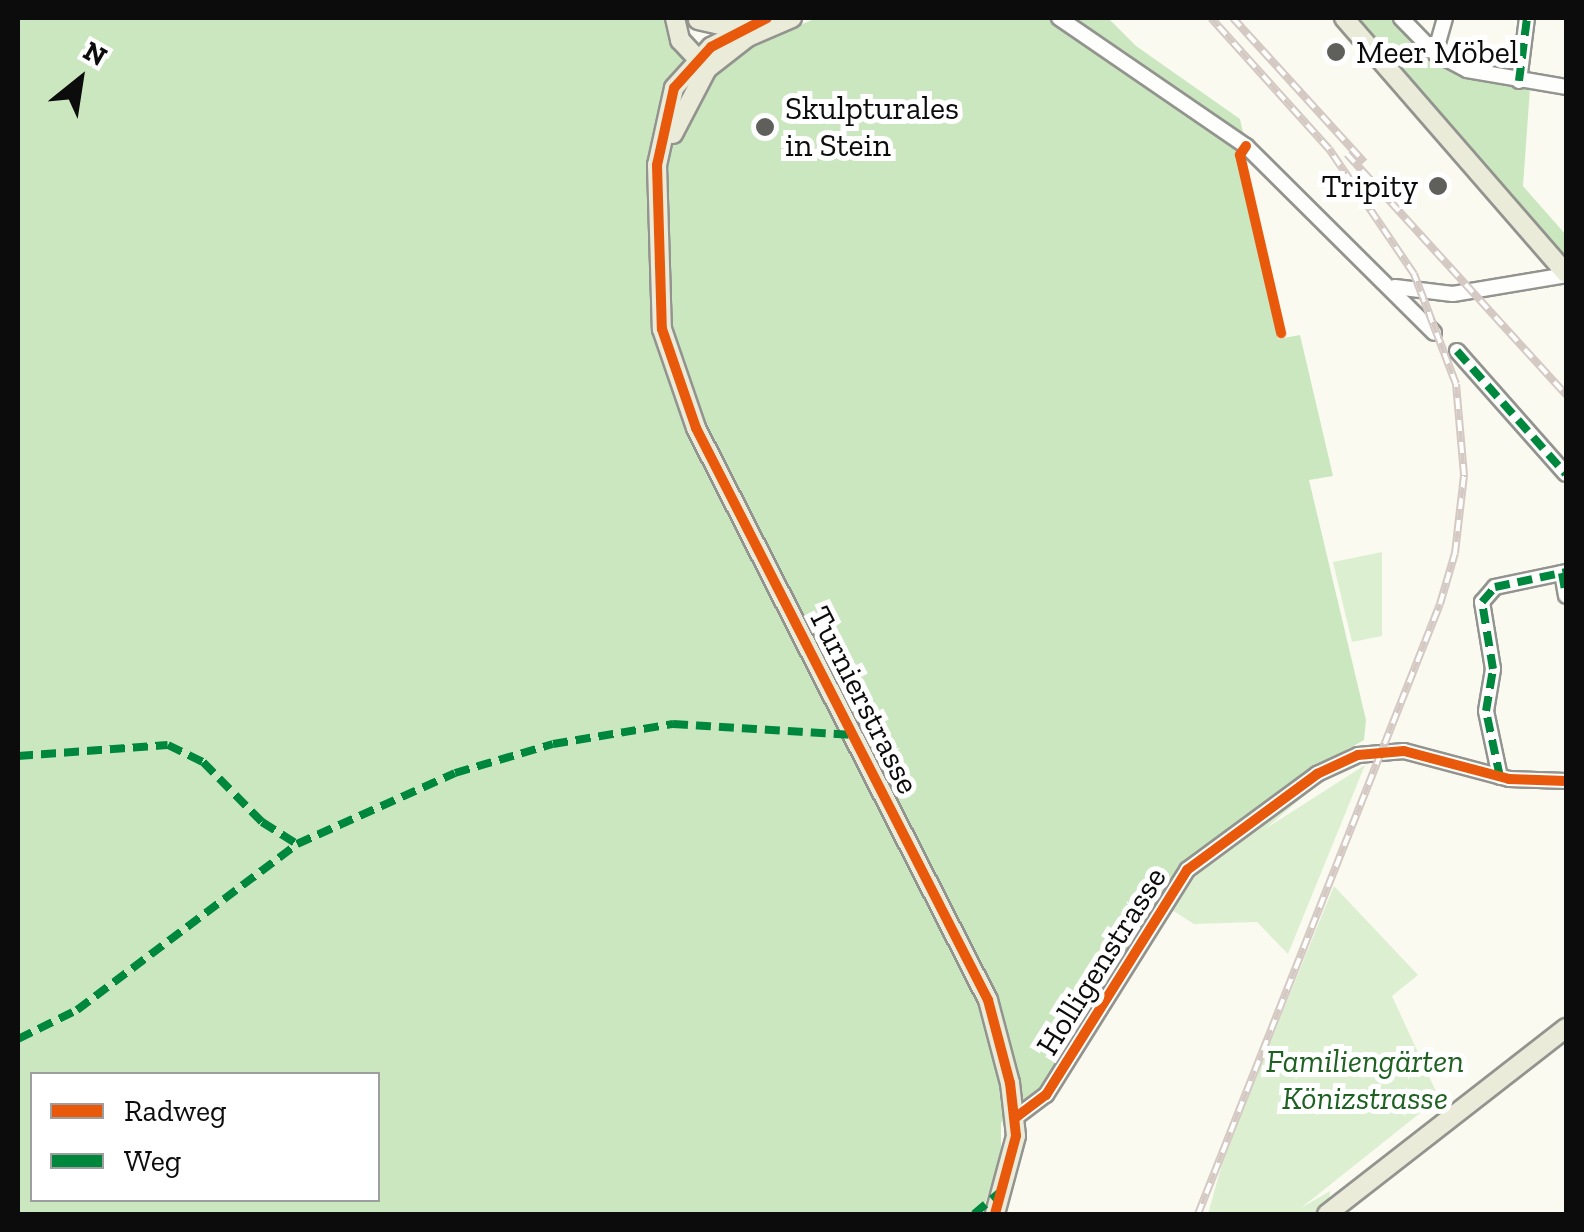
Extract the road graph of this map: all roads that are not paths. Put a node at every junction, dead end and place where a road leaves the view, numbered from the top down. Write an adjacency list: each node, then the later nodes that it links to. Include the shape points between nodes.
1 (675, 18): 12 (main road, via 680,40)
2 (749, 18): 10 (main road, via 722,26)
3 (767, 18): 12 (main road)
4 (792, 18): 12 (main road, Turnierstrasse)
5 (1059, 18): 16 (street, via 1246,146)
6 (1344, 18): 15 (main road)
7 (1401, 18): 11 (street)
8 (1445, 18): 11 (street)
9 (1526, 18): 13 (street)
10 (697, 19): 12 (main road)
11 (1434, 53): 13 (street, via 1467,70)
12 (708, 58): 25 (main road, Turnierstrasse, via 674,88 662,132 662,329 681,395 972,961 1001,1040)
13 (1518, 81): 14 (street)
14 (1566, 88)
15 (1566, 274): 16 (street, via 1453,294)
16 (1394, 287): 17 (street)
17 (1434, 333)
18 (1458, 351): 19 (street)
19 (1566, 474)
20 (1564, 572): 21 (street); 22 (street, via 1495,587 1482,602 1493,668 1486,711)
21 (1566, 596)
22 (1500, 777): 23 (street, Holligenstrasse); 25 (street, Holligenstrasse, via 1430,754 1390,751 1349,758 1305,781 1178,880 1046,1095)
23 (1566, 781)
24 (1566, 1028): 26 (main road)
25 (1015, 1118): 27 (main road, Turnierstrasse, via 1011,1170)
26 (1338, 1211)
27 (995, 1214)

